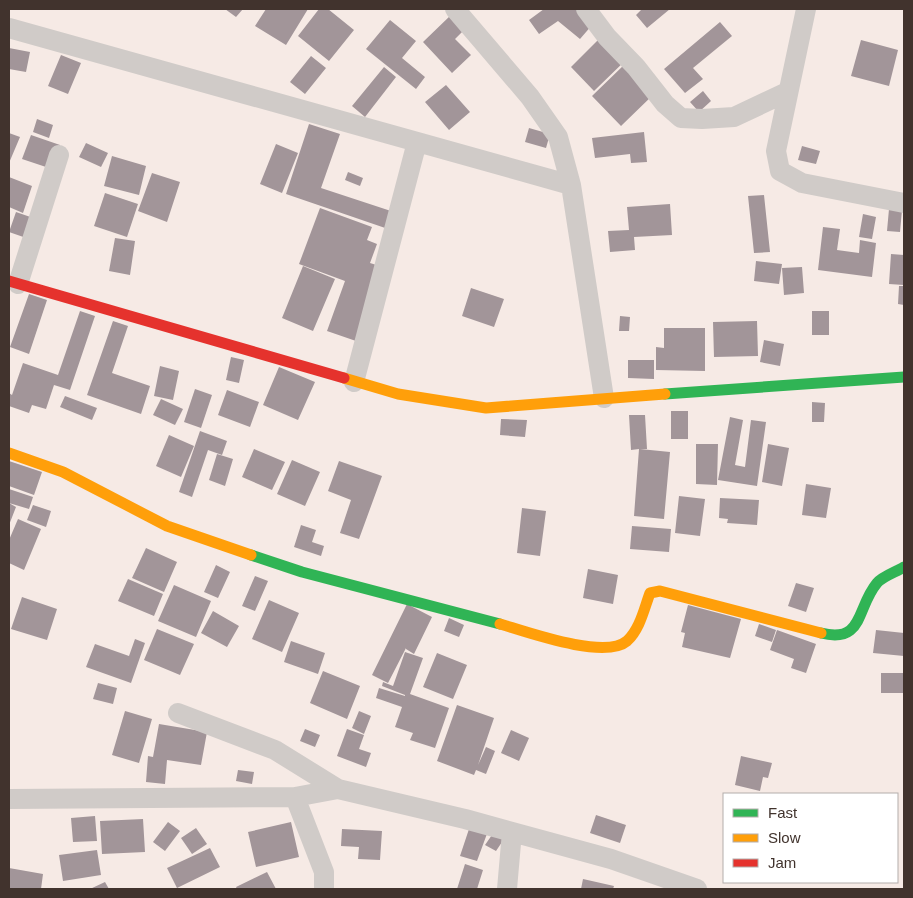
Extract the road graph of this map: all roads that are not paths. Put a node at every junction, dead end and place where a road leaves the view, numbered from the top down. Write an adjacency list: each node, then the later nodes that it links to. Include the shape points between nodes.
1 (455, 9): 8 (street, via 530,98 558,137)
2 (586, 9): 5 (street, via 680,118 734,117)
3 (806, 9): 5 (street)
4 (9, 28): 6 (street)
5 (787, 92): 9 (street, via 776,151 780,171 802,183)
6 (417, 142): 8 (street); 12 (street)
7 (59, 155): 10 (street)
8 (571, 185): 13 (street)
9 (904, 203)
10 (13, 283): 12 (street)
11 (904, 377): 13 (street)
12 (354, 382): 13 (street, via 398,394 486,408)
13 (604, 398)
14 (9, 453): 15 (street, via 63,472 167,526 284,566 586,647 612,648 625,644 635,632 650,593 660,590 828,635 845,635 855,627 878,581)
15 (904, 567)
16 (178, 714): 17 (street, via 275,750)
17 (338, 789): 18 (street); 20 (street)
18 (295, 797): 19 (street); 21 (street, via 324,872)
19 (9, 799)
20 (512, 832): 22 (street); 23 (street)
21 (324, 889)
22 (507, 889)
23 (697, 889)

